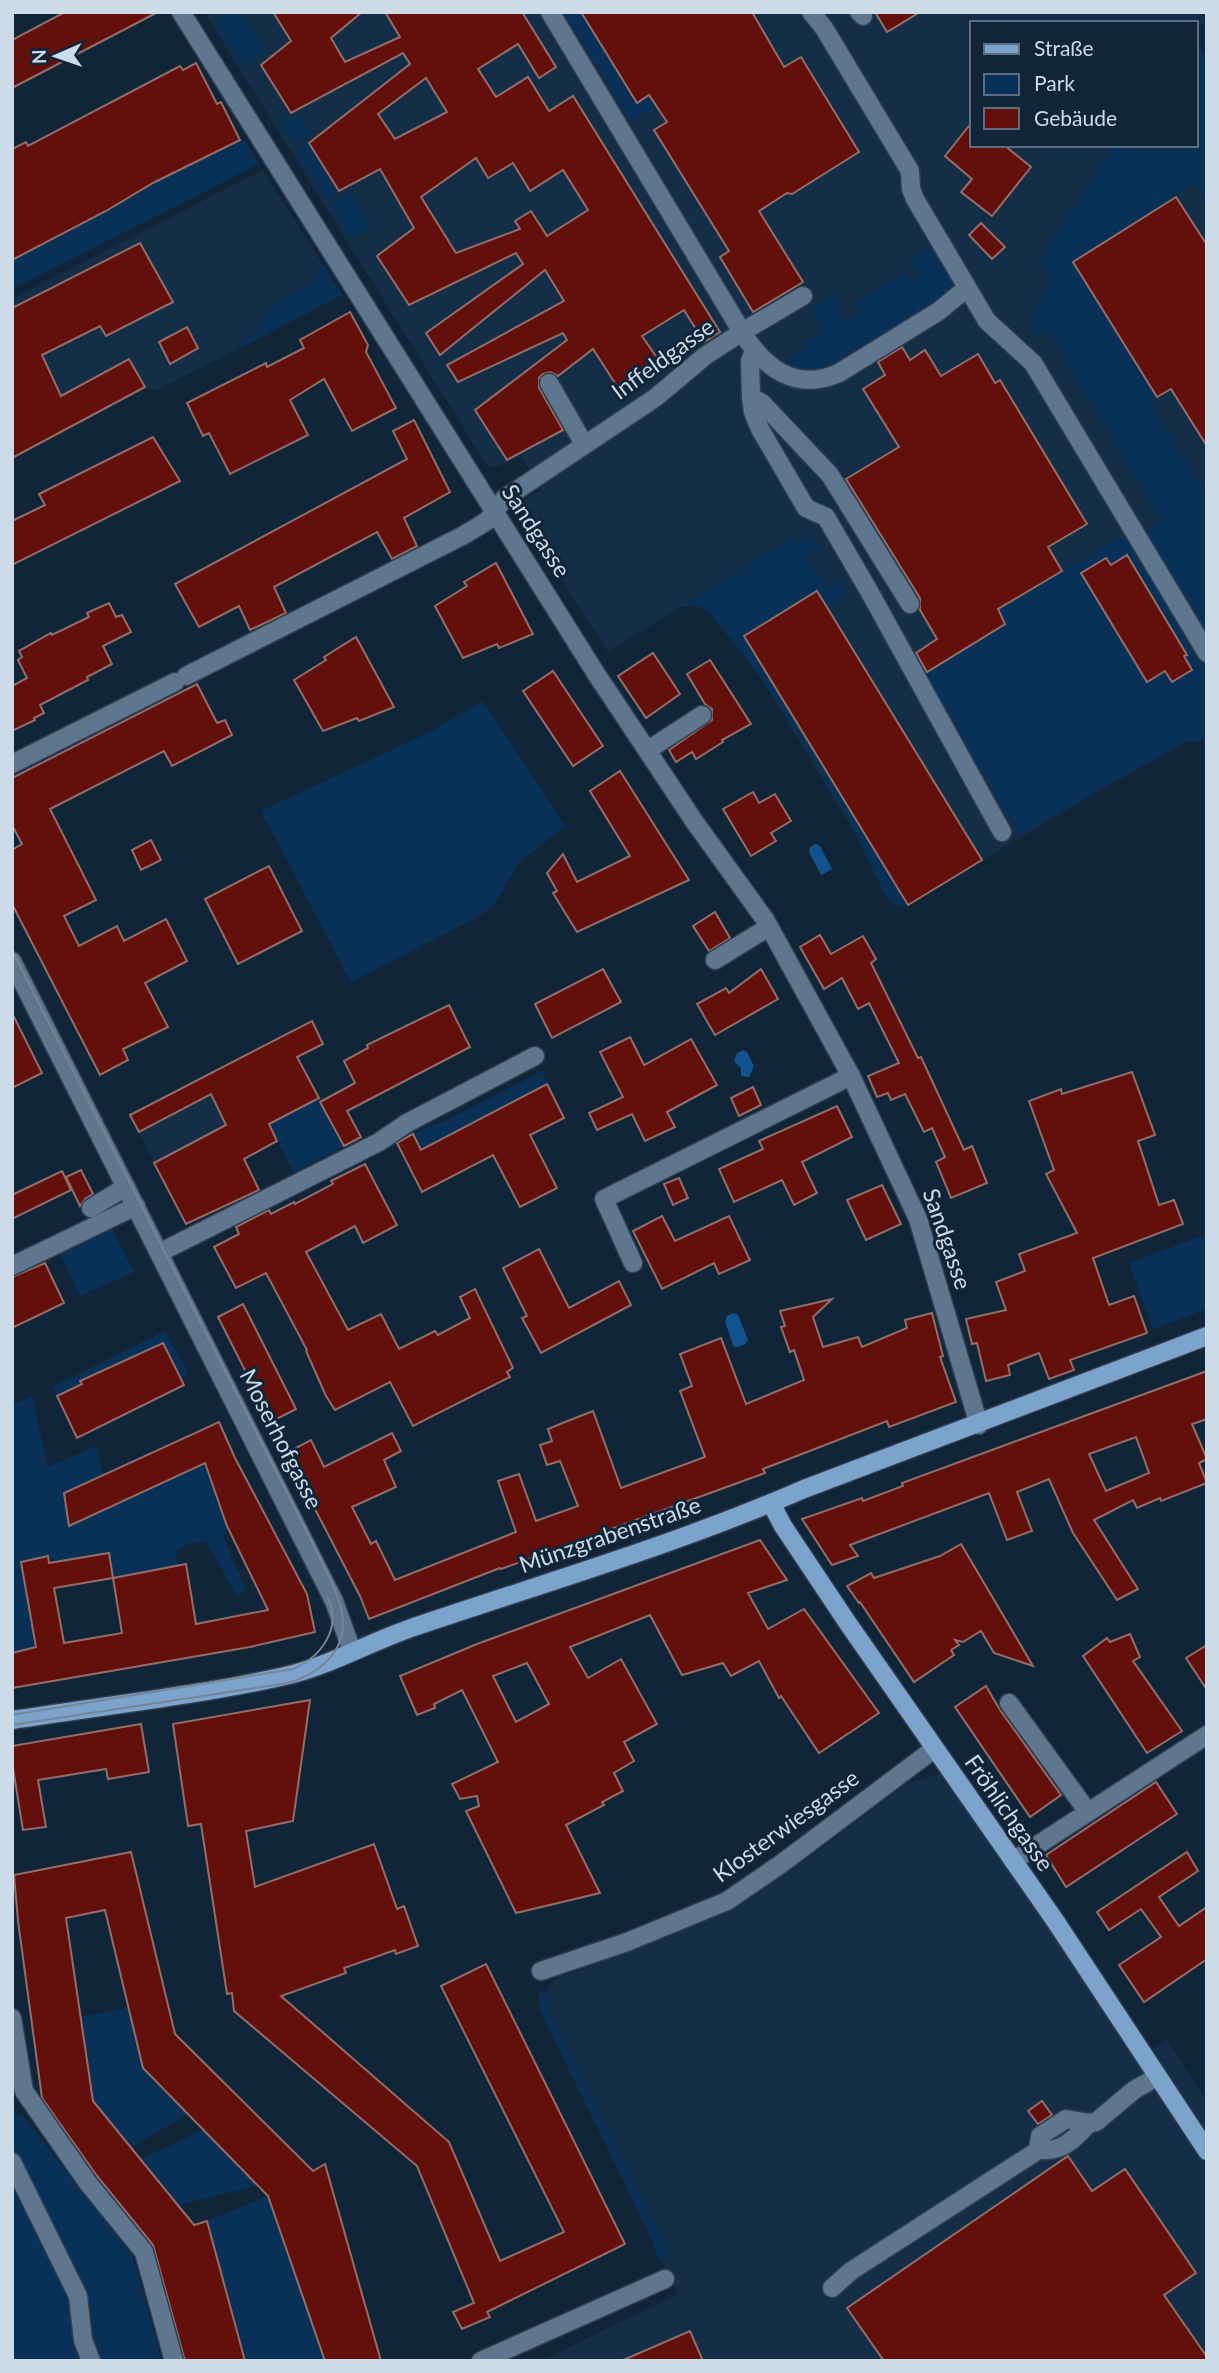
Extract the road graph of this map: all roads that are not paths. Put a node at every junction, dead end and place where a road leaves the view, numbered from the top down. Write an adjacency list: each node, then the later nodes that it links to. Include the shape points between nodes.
1 (181, 12): 11 (street, Sandgasse)
2 (550, 12): 6 (street)
3 (811, 12): 4 (street, via 910,172 915,199)
4 (967, 288): 7 (street, Inffeldgasse, via 929,317 824,380 799,381); 13 (street, via 986,321 1033,363)
5 (803, 296): 6 (street)
6 (742, 332): 7 (street, Inffeldgasse); 10 (street, Inffeldgasse, via 655,398)
7 (754, 352): 9 (street)
8 (549, 383): 10 (street)
9 (751, 397): 12 (street, via 830,475); 17 (street, via 760,429 806,508 826,517)
10 (584, 444): 11 (street, Inffeldgasse, via 505,498)
11 (495, 510): 15 (street, Sandgasse); 16 (street, Inffeldgasse, via 487,521 464,535)
12 (910, 604)
13 (1207, 653)
14 (702, 715): 15 (street)
15 (648, 750): 18 (street, Sandgasse)
16 (12, 764)
17 (1002, 832)
18 (769, 927): 19 (street); 22 (street, Sandgasse)
19 (715, 960)
20 (12, 961): 23 (street, Moserhofgasse)
21 (535, 1056): 26 (street, via 358,1153)
22 (851, 1076): 27 (street, via 604,1199); 30 (street, Sandgasse, via 918,1219)
23 (126, 1187): 24 (street, Moserhofgasse); 25 (street)
24 (136, 1206): 26 (street, Moserhofgasse); 28 (street)
25 (90, 1208)
26 (159, 1253): 32 (street, Moserhofgasse, via 334,1601)
27 (633, 1263)
28 (12, 1266)
29 (1207, 1336): 30 (main road, Münzgrabenstraße)
30 (979, 1424): 31 (main road, Münzgrabenstraße)
31 (771, 1503): 32 (main road, Münzgrabenstraße); 36 (main road, Fröhlichgasse)
32 (352, 1651): 34 (main road, Münzgrabenstraße, via 286,1676)
33 (1009, 1703): 37 (street)
34 (12, 1720)
35 (1207, 1735): 37 (street)
36 (934, 1749): 38 (main road, Fröhlichgasse); 39 (street, Klosterwiesgasse, via 727,1901)
37 (1088, 1812): 38 (street)
38 (1013, 1861): 41 (main road, Fröhlichgasse)
39 (541, 1971)
40 (12, 2018): 47 (street, via 24,2091 88,2183 144,2252)
41 (1157, 2077): 42 (main road, Fröhlichgasse); 45 (street, via 1089,2123 1074,2140 1047,2151 1038,2149)
42 (1207, 2151)
43 (12, 2162): 46 (street, via 78,2296 83,2340)
44 (665, 2279): 48 (street)
45 (832, 2288)
46 (91, 2361)
47 (174, 2361)
48 (481, 2361)

